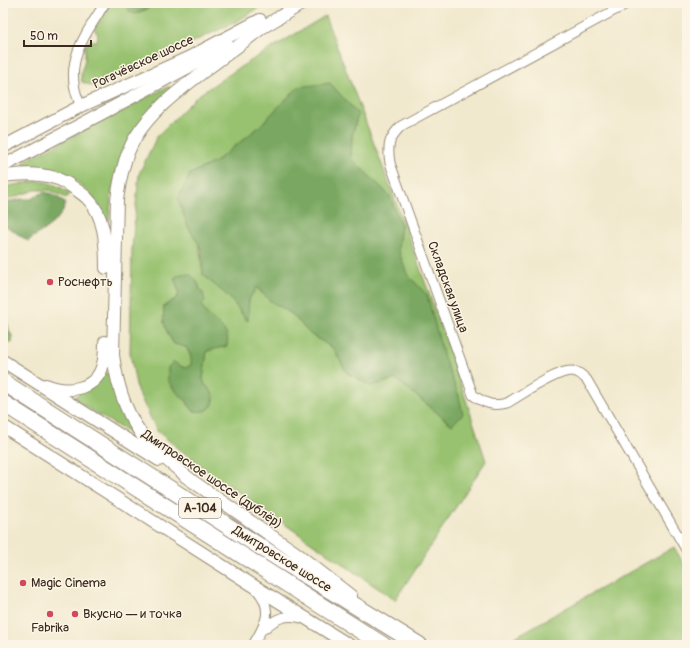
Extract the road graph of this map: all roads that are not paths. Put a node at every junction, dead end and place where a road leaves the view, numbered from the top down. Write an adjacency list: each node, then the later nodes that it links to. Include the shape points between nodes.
1 (105, 3): 6 (street, via 76,56 74,83)
2 (296, 3): 6 (main road, Рогачёвское шоссе, via 188,58)
3 (303, 3): 5 (main road)
4 (628, 3): 16 (street, Складская улица, via 401,126 389,143 388,153 473,395 481,401 499,405 558,374 570,371 581,374)
5 (259, 30): 8 (main road); 15 (main road, via 176,93 145,124 126,156 116,200 113,356 115,371 129,415 146,440)
6 (81, 106): 7 (main road, Рогачёвское шоссе)
7 (3, 147)
8 (3, 166)
9 (3, 176): 11 (main road, via 41,174 70,185 88,198 98,215 103,231 106,252 105,357 100,374 87,385 72,389 49,386)
10 (3, 360): 11 (main road, Дмитровское шоссе (дублёр))
11 (32, 379): 15 (main road, Дмитровское шоссе (дублёр))
12 (3, 382): 20 (highway, Дмитровское шоссе / А-104)
13 (3, 403): 23 (highway, Дмитровское шоссе / А-104)
14 (3, 426): 17 (main road)
15 (191, 480): 20 (main road, Дмитровское шоссе (дублёр), via 296,553)
16 (687, 551)
17 (254, 586): 18 (main road); 19 (street, via 262,594 267,612)
18 (306, 619): 19 (street, via 294,616 278,618); 22 (main road)
19 (262, 631): 21 (street)
20 (398, 631): 24 (highway, Дмитровское шоссе / А-104)
21 (253, 645)
22 (348, 645)
23 (383, 645)
24 (419, 645)

